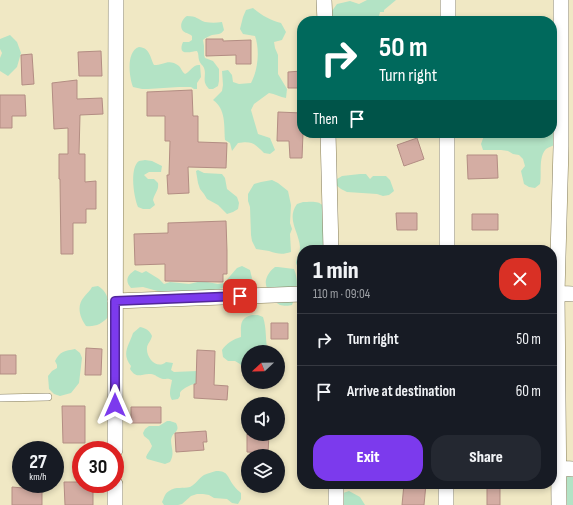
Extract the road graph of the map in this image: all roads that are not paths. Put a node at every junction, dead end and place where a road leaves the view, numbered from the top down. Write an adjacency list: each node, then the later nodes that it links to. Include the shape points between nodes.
1 (116, 0): 18 (street)
2 (324, 0): 5 (street)
3 (448, 0): 6 (street)
4 (561, 0): 7 (street)
5 (325, 16)
6 (448, 16)
7 (567, 104): 11 (street)
8 (573, 135): 11 (street)
9 (328, 138): 12 (street)
10 (447, 138): 13 (street)
11 (561, 148): 14 (street)
12 (331, 245)
13 (447, 245)
14 (556, 245)
15 (557, 293): 17 (street)
16 (297, 294): 18 (street)
17 (573, 294)
18 (115, 301): 22 (street)
19 (557, 337): 23 (street)
20 (48, 397): 21 (lane)
21 (0, 398)
22 (115, 441)
23 (566, 469): 30 (street)
24 (336, 489): 28 (street)
25 (446, 489): 29 (street)
26 (115, 493): 27 (street)
27 (115, 505)
28 (336, 505)
29 (446, 505)
30 (559, 505)

